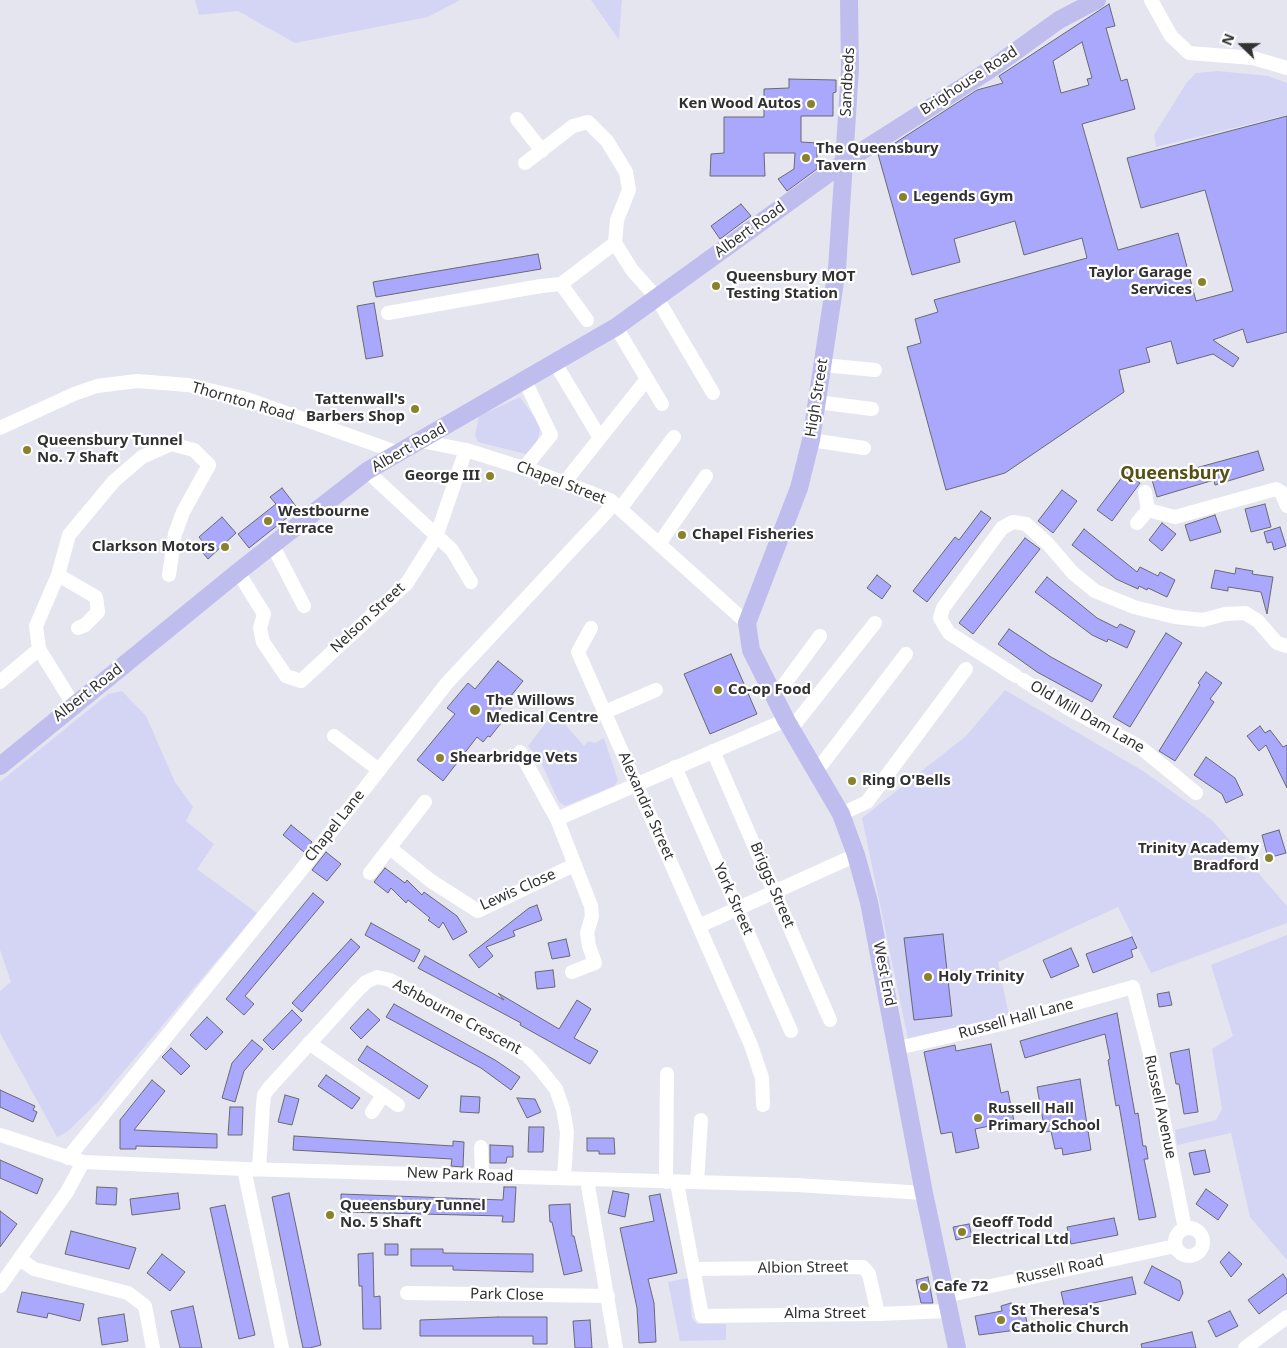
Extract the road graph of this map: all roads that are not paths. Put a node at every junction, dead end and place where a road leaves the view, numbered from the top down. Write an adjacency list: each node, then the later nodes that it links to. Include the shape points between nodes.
1 (850, 0): 7 (main road, Sandbeds, via 850,69)
2 (1097, 0): 7 (main road, Brighouse Road, via 1060,20 991,69)
3 (1151, 0): 4 (street, via 1171,36 1189,52 1253,58)
4 (1287, 68)
5 (517, 119): 6 (street)
6 (542, 151): 8 (street); 9 (street, via 573,126 588,122 607,141 626,172 629,190 617,220)
7 (843, 163): 11 (main road, Albert Road); 16 (main road, High Street, via 837,269)
8 (525, 164)
9 (615, 243): 10 (street); 11 (street, via 632,270)
10 (561, 284): 12 (street); 13 (street)
11 (657, 298): 14 (main road, Albert Road); 20 (street)
12 (388, 313)
13 (587, 320)
14 (616, 327): 15 (main road, Albert Road); 18 (street)
15 (555, 363): 19 (main road, Albert Road); 26 (street)
16 (823, 365): 17 (street); 21 (main road, High Street)
17 (875, 370)
18 (647, 379): 22 (street); 26 (street)
19 (525, 381): 28 (main road, Albert Road); 32 (street, via 551,435)
20 (713, 392)
21 (817, 402): 23 (street); 27 (main road, High Street)
22 (662, 404)
23 (872, 409)
24 (0, 428): 31 (street, Thornton Road, via 97,386 137,381 188,385 238,397)
25 (674, 437): 38 (street, Chapel Lane)
26 (600, 438): 35 (street)
27 (811, 440): 29 (street); 49 (main road, High Street, via 799,488)
28 (421, 442): 30 (street, Chapel Street); 31 (main road, Albert Road)
29 (864, 448)
30 (466, 450): 32 (street, Chapel Street); 41 (street, Nelson Street)
31 (399, 453): 33 (main road, Albert Road)
32 (524, 468): 35 (street, Chapel Street)
33 (367, 471): 41 (street); 43 (main road, Albert Road)
34 (706, 476): 42 (street)
35 (564, 483): 38 (street, Chapel Street, via 610,500)
36 (1145, 492): 39 (street)
37 (1287, 506): 39 (street, via 1282,492 1276,489 1175,517)
38 (617, 507): 42 (street, Chapel Street); 69 (street, Chapel Lane, via 447,683)
39 (1148, 510): 40 (street)
40 (1136, 523)
41 (436, 537): 44 (street, Nelson Street, via 407,583 301,681 286,676 263,642 260,628 264,614); 47 (street, via 452,550)
42 (659, 544): 49 (street, Chapel Street)
43 (273, 546): 44 (main road, Albert Road); 48 (street)
44 (238, 572): 61 (main road, Albert Road)
45 (170, 574): 46 (street, via 175,534 183,512 214,464 194,450 171,444 142,457 114,481 69,535)
46 (58, 575): 51 (street, via 96,597 98,612 85,626); 55 (street, via 36,626)
47 (471, 582)
48 (304, 606)
49 (746, 623): 60 (main road, West End, via 751,650)
50 (874, 623): 63 (street)
51 (78, 628)
52 (591, 628): 62 (street, Alexandra Street, via 578,652)
53 (820, 636): 60 (street)
54 (1287, 646): 72 (street, Old Mill Dam Lane, via 1277,642 1246,613 1202,620 1175,617 1134,607 1095,591 1026,524 1012,522 1002,528 942,608 940,618 949,633 1066,707 1140,747)
55 (39, 649): 58 (street); 61 (street)
56 (906, 654): 70 (street)
57 (966, 668): 74 (street, via 868,802)
58 (0, 682)
59 (656, 690): 62 (street)
60 (775, 697): 63 (main road, West End)
61 (73, 704): 67 (main road, Albert Road)
62 (605, 712): 71 (street, Alexandra Street)
63 (789, 725): 65 (street); 70 (main road, West End)
64 (334, 736): 69 (street)
65 (713, 750): 68 (street); 80 (street, Briggs Street)
66 (520, 752): 75 (street)
67 (0, 766)
68 (675, 767): 71 (street); 81 (street, York Street)
69 (379, 770): 97 (street, Chapel Lane)
70 (816, 772): 74 (main road, West End)
71 (636, 784): 75 (street); 82 (street, Alexandra Street)
72 (1196, 793)
73 (425, 802): 76 (street)
74 (840, 814): 77 (main road, West End)
75 (557, 819): 78 (street)
76 (390, 848): 78 (street, Lewis Close, via 431,881 478,911); 79 (street)
77 (856, 855): 80 (street); 88 (main road, West End, via 870,902)
78 (574, 865): 83 (street, via 591,906 587,933 595,963)
79 (370, 873)
80 (775, 892): 81 (street); 85 (street, Briggs Street)
81 (738, 909): 82 (street); 86 (street, York Street)
82 (700, 926): 92 (street, Alexandra Street, via 751,1045 762,1078)
83 (572, 972)
84 (1133, 987): 88 (street, Russell Hall Lane, via 1006,1023); 107 (street, Russell Avenue, via 1153,1066)
85 (830, 1020)
86 (791, 1031)
87 (309, 1043): 90 (street); 100 (street, Ashbourne Crescent, via 264,1095); 102 (street, Ashbourne Crescent, via 366,982 377,977 390,980 527,1055 540,1069 556,1088 563,1109 567,1132)
88 (898, 1048): 106 (main road, West End)
89 (667, 1074): 104 (street)
90 (384, 1095): 91 (street); 93 (street)
91 (398, 1104)
92 (763, 1105)
93 (372, 1112)
94 (701, 1120): 105 (street)
95 (0, 1134): 97 (street, New Park Road)
96 (481, 1147): 101 (street)
97 (68, 1158): 98 (street, New Park Road)
98 (83, 1162): 99 (street, New Park Road); 109 (street)
99 (244, 1169): 100 (street, New Park Road); 118 (street)
100 (259, 1169): 101 (street, New Park Road)
101 (482, 1175): 102 (street, New Park Road)
102 (564, 1178): 103 (street, New Park Road)
103 (587, 1180): 104 (street, New Park Road); 113 (street)
104 (671, 1182): 105 (street, New Park Road); 110 (street)
105 (697, 1182): 106 (street, New Park Road)
106 (924, 1193): 114 (main road, West End)
107 (1185, 1229): 108 (street, via 1178,1234); 108 (street, via 1199,1232 1201,1247 1189,1256)
108 (1176, 1246): 114 (street, Russell Road)
109 (21, 1260): 111 (street); 117 (street, via 34,1269 128,1293 145,1306)
110 (694, 1269): 115 (street, Albion Street, via 863,1268 868,1274); 115 (street, Alma Street, via 702,1316)
111 (0, 1286)
112 (407, 1293): 113 (street, Park Close)
113 (608, 1296): 119 (street)
114 (946, 1304): 115 (street, Alma Street); 120 (main road, West End)
115 (878, 1314)
116 (1287, 1318): 121 (street)
117 (153, 1348)
118 (282, 1348)
119 (616, 1348)
120 (957, 1348)
121 (1245, 1348)

